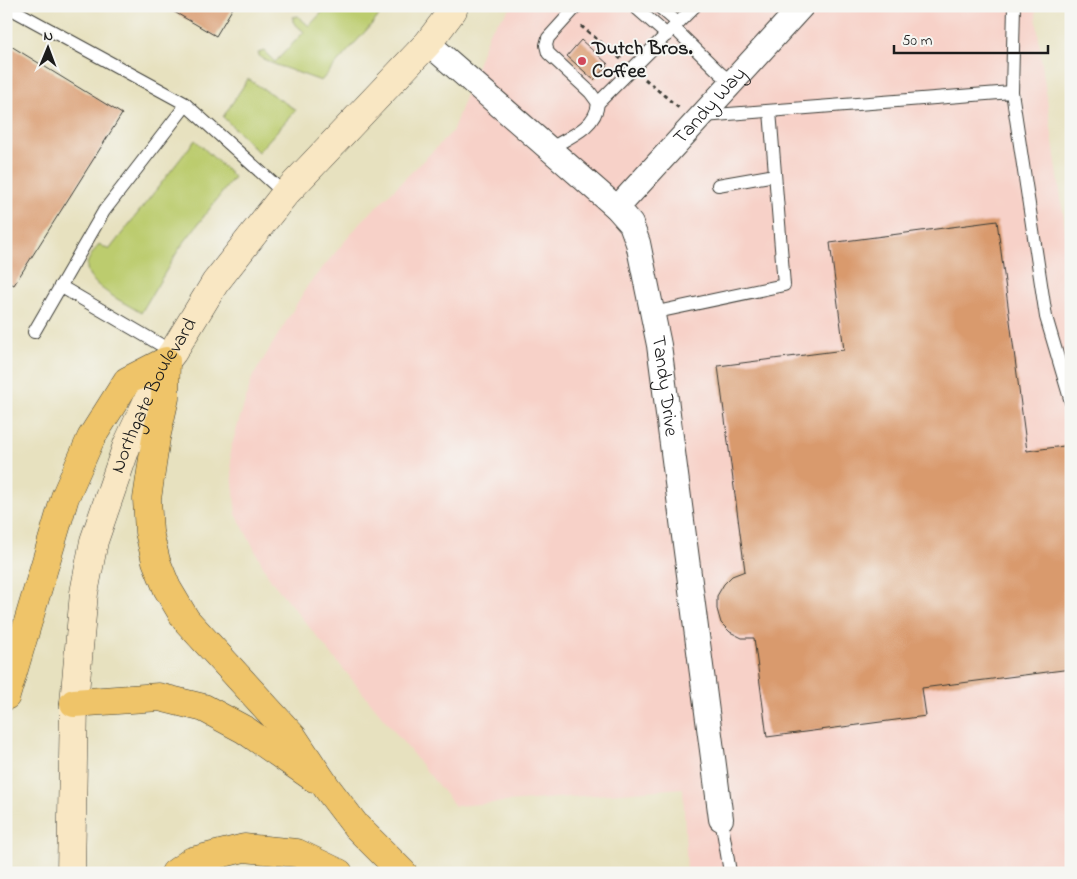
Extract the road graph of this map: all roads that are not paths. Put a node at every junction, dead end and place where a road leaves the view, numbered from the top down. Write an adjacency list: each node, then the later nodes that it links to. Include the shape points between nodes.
1 (6, 6): 14 (lane)
2 (576, 6): 13 (lane, via 548,38 546,45 548,53)
3 (634, 6): 9 (lane)
4 (658, 6): 9 (lane)
5 (694, 6): 9 (lane)
6 (802, 6): 11 (street, Tandy Way)
7 (1014, 6): 12 (lane)
8 (458, 8): 10 (main road, Northgate Boulevard)
9 (673, 29): 11 (lane); 13 (lane)
10 (428, 43): 17 (street, Tandy Drive); 20 (main road, Northgate Boulevard)
11 (732, 82): 16 (street, Tandy Way)
12 (1012, 92): 15 (lane); 26 (lane, via 1046,317)
13 (598, 103): 17 (lane, via 594,120)
14 (186, 105): 20 (lane); 22 (lane, via 104,211)
15 (770, 111): 16 (lane); 18 (lane)
16 (702, 116): 21 (street, Tandy Way)
17 (549, 149): 21 (street, Tandy Drive)
18 (775, 175): 19 (lane); 23 (lane, via 784,284)
19 (718, 186)
20 (285, 194): 25 (main road, Northgate Boulevard, via 215,284)
21 (617, 208): 23 (street, Tandy Drive, via 631,224 638,243)
22 (60, 286): 24 (lane); 25 (lane)
23 (652, 313): 30 (street, Tandy Drive, via 663,370)
24 (34, 332)
25 (170, 356): 27 (highway, via 127,381 91,438 65,497); 28 (main road, Northgate Boulevard, via 127,445 94,541 84,593); 29 (highway, via 147,499 149,532 156,561 186,620 293,737)
26 (1071, 402)
27 (6, 696)
28 (74, 703): 29 (highway, via 159,697 204,708 245,730); 32 (main road, Northgate Boulevard)
29 (327, 788): 35 (highway, via 356,826)
30 (721, 819): 31 (lane)
31 (730, 872)
32 (71, 873)
33 (175, 873): 34 (highway, via 192,861 244,848 297,853)
34 (339, 873)
35 (403, 873)

